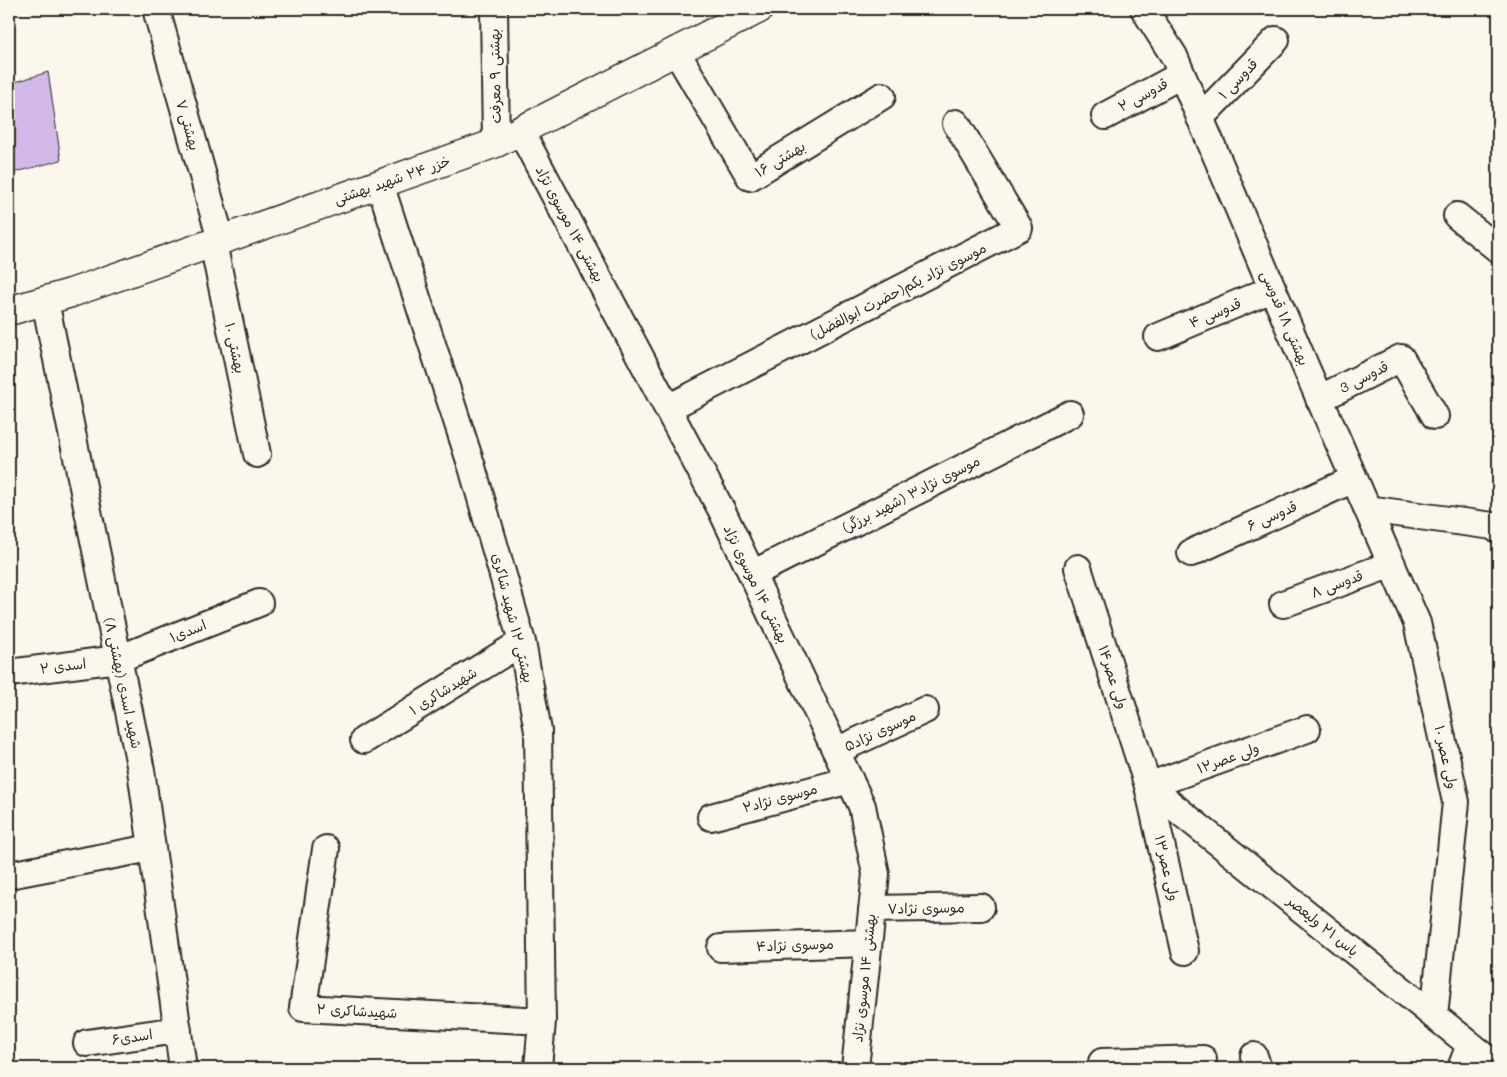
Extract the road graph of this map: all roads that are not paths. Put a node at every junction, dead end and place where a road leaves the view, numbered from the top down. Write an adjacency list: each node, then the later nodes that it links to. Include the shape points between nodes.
1 (156, 9): 16 (street, بهشتی ۷)
2 (494, 9): 13 (street, بهشتی ۹ معرفت)
3 (758, 9): 6 (street, خزر ۲۴ شهید بهشتی)
4 (1144, 9): 7 (street, بهشتی ۱۸ قدوسی, via 1174,56)
5 (1276, 40): 10 (street, قدوسی ۱)
6 (676, 51): 8 (street, بهشتی ۱۶, via 750,177); 12 (street, خزر ۲۴ شهید بهشتی)
7 (1182, 75): 9 (street, قدوسی ۲); 10 (street, بهشتی ۱۸ قدوسی)
8 (882, 96)
9 (1105, 116)
10 (1200, 118): 18 (street, بهشتی ۱۸ قدوسی)
11 (956, 123): 23 (street, موسوی نژاد یکم(حضرت ابوالفضل), via 1019,228)
12 (520, 130): 13 (street, خزر ۲۴ شهید بهشتی); 23 (street, بهشتی ۱۴ موسوی نژاد)
13 (496, 143): 14 (street, خزر ۲۴ شهید بهشتی)
14 (380, 184): 16 (street, خزر ۲۴ شهید بهشتی); 36 (street, بهشتی ۱۲ شهید شاکری, via 472,467)
15 (1457, 216): 17 (street)
16 (217, 241): 19 (street, خزر ۲۴ شهید بهشتی); 26 (street, بهشتی ۱۰)
17 (1498, 249)
18 (1272, 289): 21 (street, قدوسی ۴); 22 (street, بهشتی ۱۸ قدوسی)
19 (45, 300): 20 (street, خزر ۲۴ شهید بهشتی); 37 (street, شهید اسدی (بهشتی ۸))
20 (9, 311)
21 (1158, 337)
22 (1320, 399): 25 (street, قدوسی 3, via 1401,358); 27 (street, بهشتی ۱۸ قدوسی)
23 (668, 408): 33 (street, بهشتی ۱۴ موسوی نژاد)
24 (1070, 414): 33 (street, موسوی نژاد۳ (شهید برزگر))
25 (1435, 416)
26 (257, 454)
27 (1354, 480): 28 (street, بهشتی ۱۸ قدوسی); 30 (street, قدوسی ۶)
28 (1367, 509): 29 (street, via 1493,526); 31 (street, ولی عصر ۱۰)
29 (1498, 530)
30 (1191, 553)
31 (1392, 564): 35 (street, قدوسی ۸); 54 (street, ولی عصر ۱۰, via 1417,623 1456,802)
32 (1078, 568): 44 (street, ولی عصر۱۴)
33 (752, 574): 42 (street, بهشتی ۱۴ موسوی نژاد)
34 (259, 603): 37 (street, اسدی۱)
35 (1283, 604)
36 (522, 642): 41 (street, شهیدشاکری ۱); 55 (street, بهشتی ۱۲ شهید شاکری, via 538,731)
37 (118, 659): 38 (street, اسدی ۲); 46 (street, شهید اسدی (بهشتی ۸), via 141,770)
38 (9, 673)
39 (925, 710): 42 (street, موسوی نژاد۵)
40 (1307, 729): 44 (street, ولی عصر۱۲)
41 (364, 740)
42 (836, 752): 43 (street, بهشتی ۱۴ موسوی نژاد)
43 (850, 780): 45 (street, موسوی نژاد۲); 50 (street, بهشتی ۱۴ موسوی نژاد, via 862,806 876,874)
44 (1148, 786): 53 (street, ولی عصر۱۳); 54 (street, یاس ۲۱ ولیعصر)
45 (711, 817)
46 (151, 848): 48 (street); 56 (street, شهید اسدی (بهشتی ۸))
47 (326, 849): 55 (street, شهیدشاکری ۲, via 304,1008)
48 (9, 875)
49 (981, 907): 50 (street, موسوی نژاد۷)
50 (872, 909): 51 (street, بهشتی ۱۴ موسوی نژاد)
51 (868, 943): 52 (street, موسوی نژاد۴); 63 (street, بهشتی ۱۴ موسوی نژاد)
52 (721, 948)
53 (1186, 951)
54 (1434, 1016): 58 (street, یاس ۲۱ ولیعصر)
55 (542, 1022): 62 (street, بهشتی ۱۲ شهید شاکری)
56 (178, 1030): 57 (street, اسدی۶); 61 (street, شهید اسدی (بهشتی ۸))
57 (87, 1044)
58 (1470, 1045): 60 (street, یاس ۲۱ ولیعصر); 65 (street)
59 (1203, 1059): 64 (street, via 1102,1062)
60 (1498, 1067)
61 (183, 1068)
62 (538, 1068)
63 (855, 1068)
64 (1102, 1068)
65 (1460, 1068)

